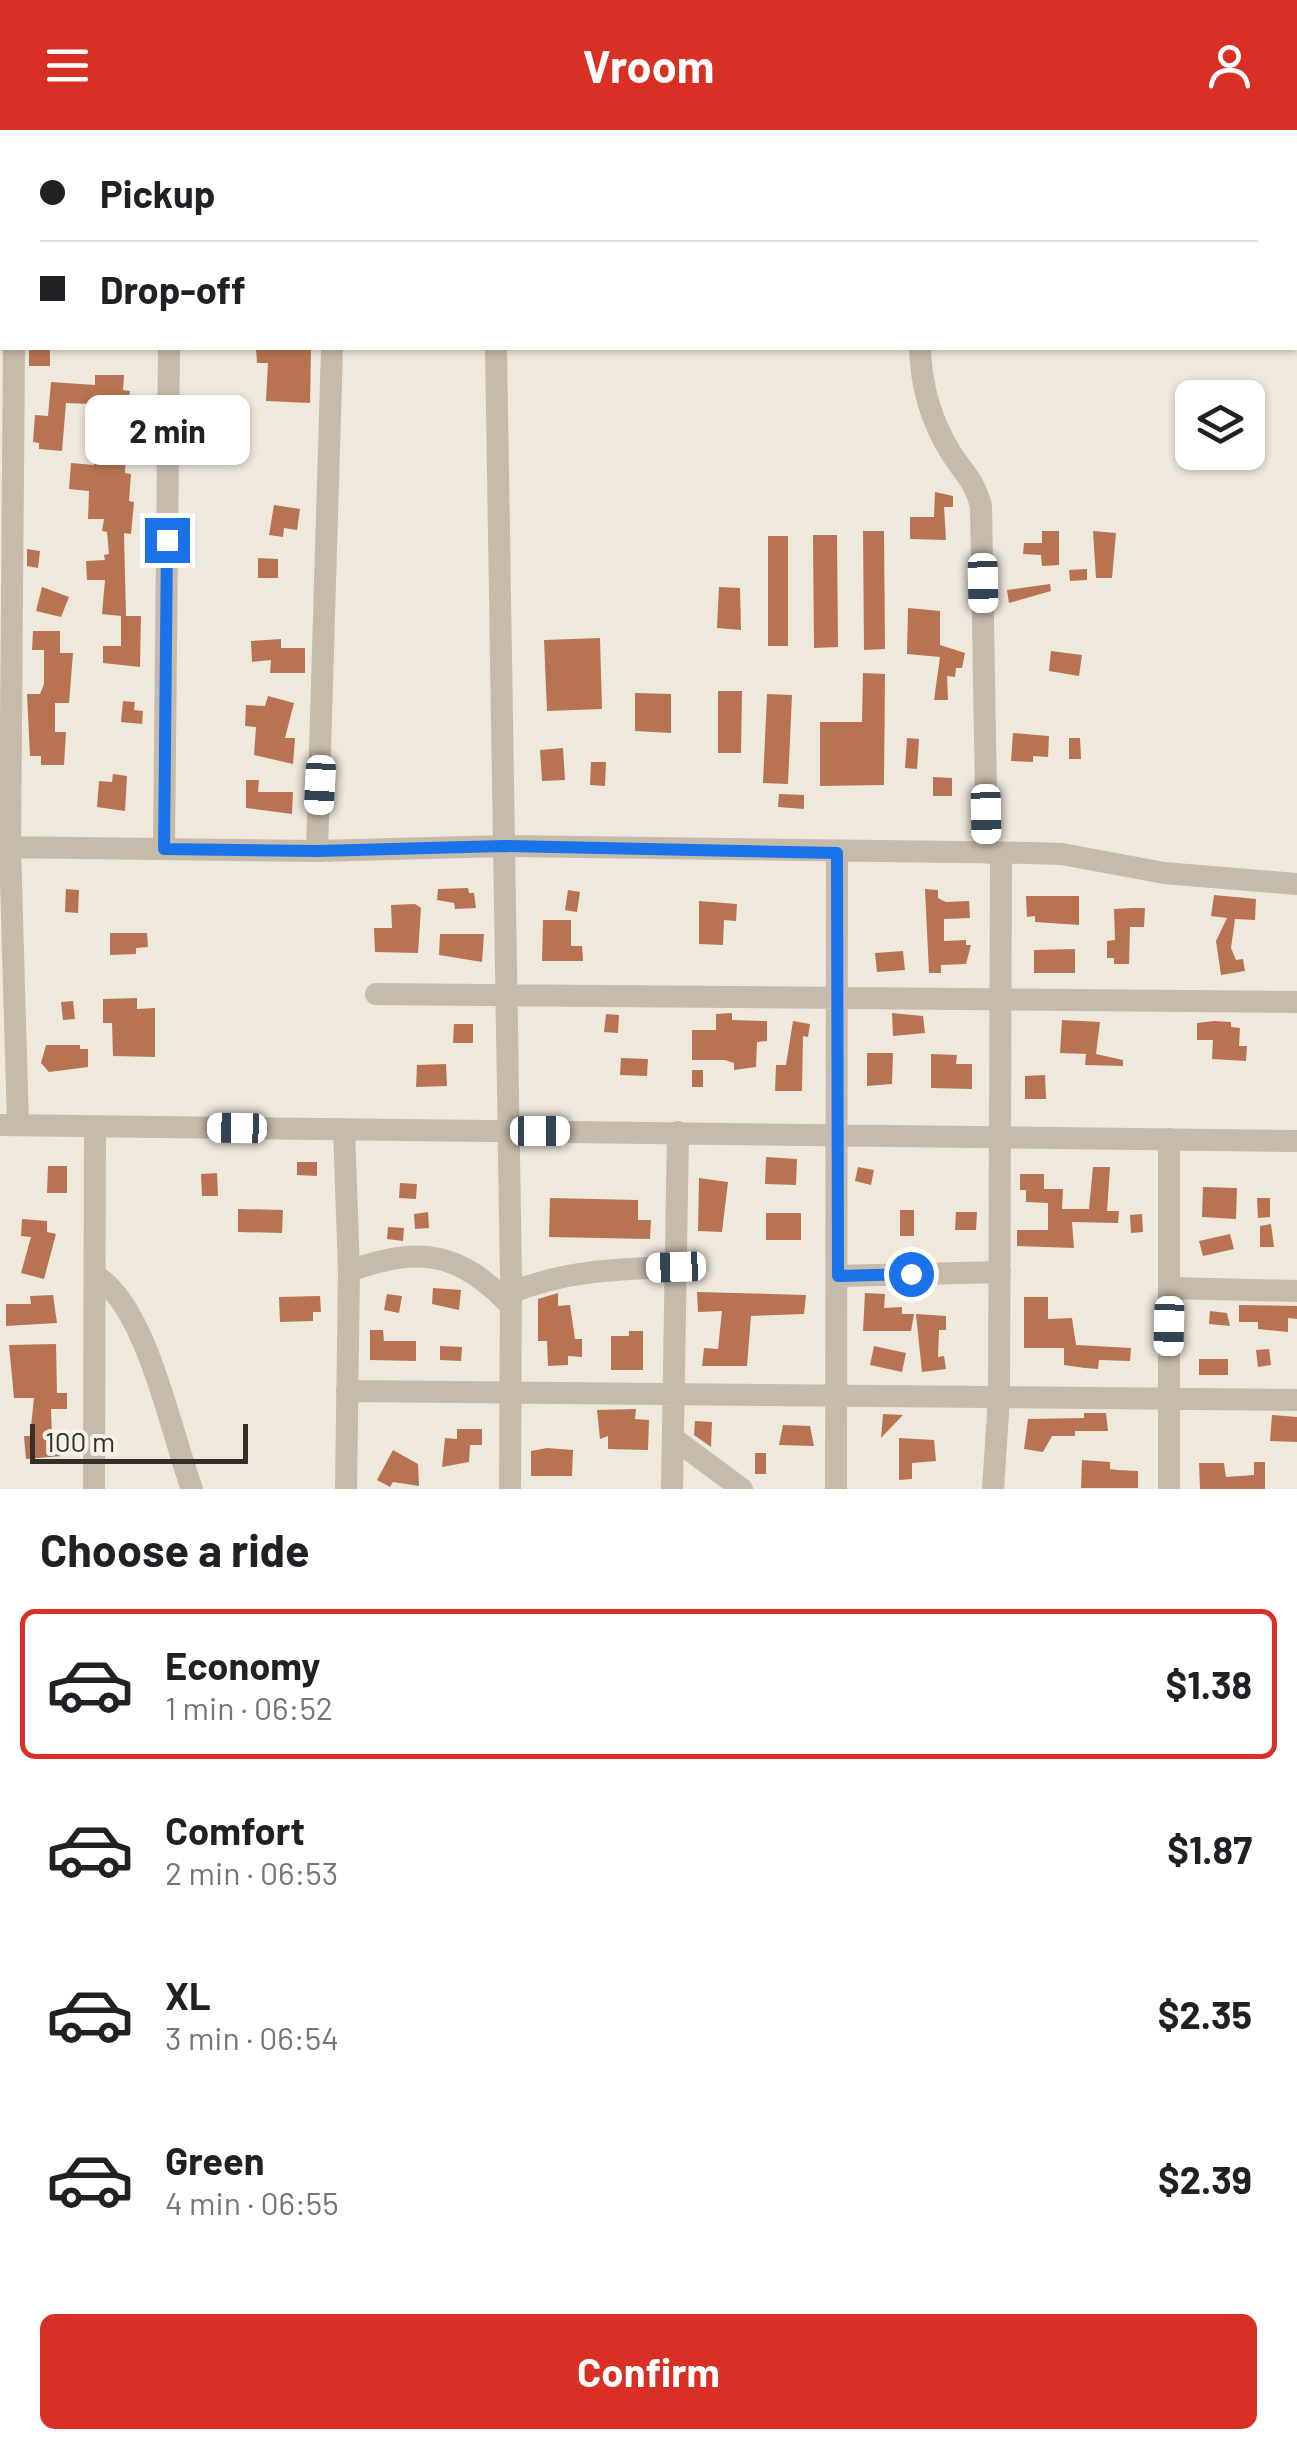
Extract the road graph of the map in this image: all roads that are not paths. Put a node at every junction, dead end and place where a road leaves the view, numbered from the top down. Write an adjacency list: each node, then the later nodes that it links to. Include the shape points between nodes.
1 (14, 350): 7 (street)
2 (169, 350): 8 (street)
3 (332, 350): 9 (street)
4 (496, 350): 6 (street)
5 (920, 350): 11 (street, via 936,422 974,480 981,506)
6 (504, 846): 9 (street); 10 (street); 14 (street)
7 (5, 847): 8 (street); 18 (street)
8 (164, 849): 9 (street)
9 (317, 851)
10 (837, 853): 11 (street); 15 (street)
11 (994, 853): 12 (street, via 1062,854 1164,873); 16 (street)
12 (1297, 884)
13 (376, 994): 14 (street)
14 (505, 996): 15 (street); 21 (street)
15 (836, 999): 16 (street); 23 (street)
16 (1000, 1001): 17 (street); 24 (street)
17 (1297, 1002)
18 (9, 1125): 19 (street)
19 (95, 1127): 20 (street); 30 (street)
20 (344, 1129): 21 (street); 28 (street)
21 (506, 1130): 22 (street); 34 (street)
22 (678, 1132): 23 (street); 27 (street)
23 (837, 1135): 24 (street); 31 (street)
24 (1001, 1137): 25 (street); 29 (street)
25 (1169, 1139): 26 (street); 32 (street)
26 (1297, 1141)
27 (676, 1267): 34 (street, via 539,1281); 36 (street)
28 (349, 1271): 34 (street, via 391,1258 430,1257 467,1266); 35 (street)
29 (1000, 1272): 31 (street); 39 (street)
30 (95, 1275): 43 (street); 44 (street, via 121,1303 148,1353)
31 (838, 1276): 38 (street)
32 (1170, 1288): 33 (street); 40 (street)
33 (1297, 1291)
34 (511, 1300): 37 (street)
35 (348, 1391): 37 (street); 45 (street)
36 (674, 1392): 37 (street); 38 (street); 42 (street)
37 (511, 1393): 46 (street)
38 (836, 1396): 39 (street); 49 (street)
39 (999, 1398): 40 (street); 50 (street)
40 (1168, 1400): 41 (street); 51 (street)
41 (1297, 1400)
42 (673, 1438): 47 (street); 48 (street)
43 (94, 1489)
44 (192, 1489)
45 (346, 1489)
46 (510, 1489)
47 (672, 1489)
48 (742, 1489)
49 (836, 1489)
50 (993, 1489)
51 (1169, 1489)

